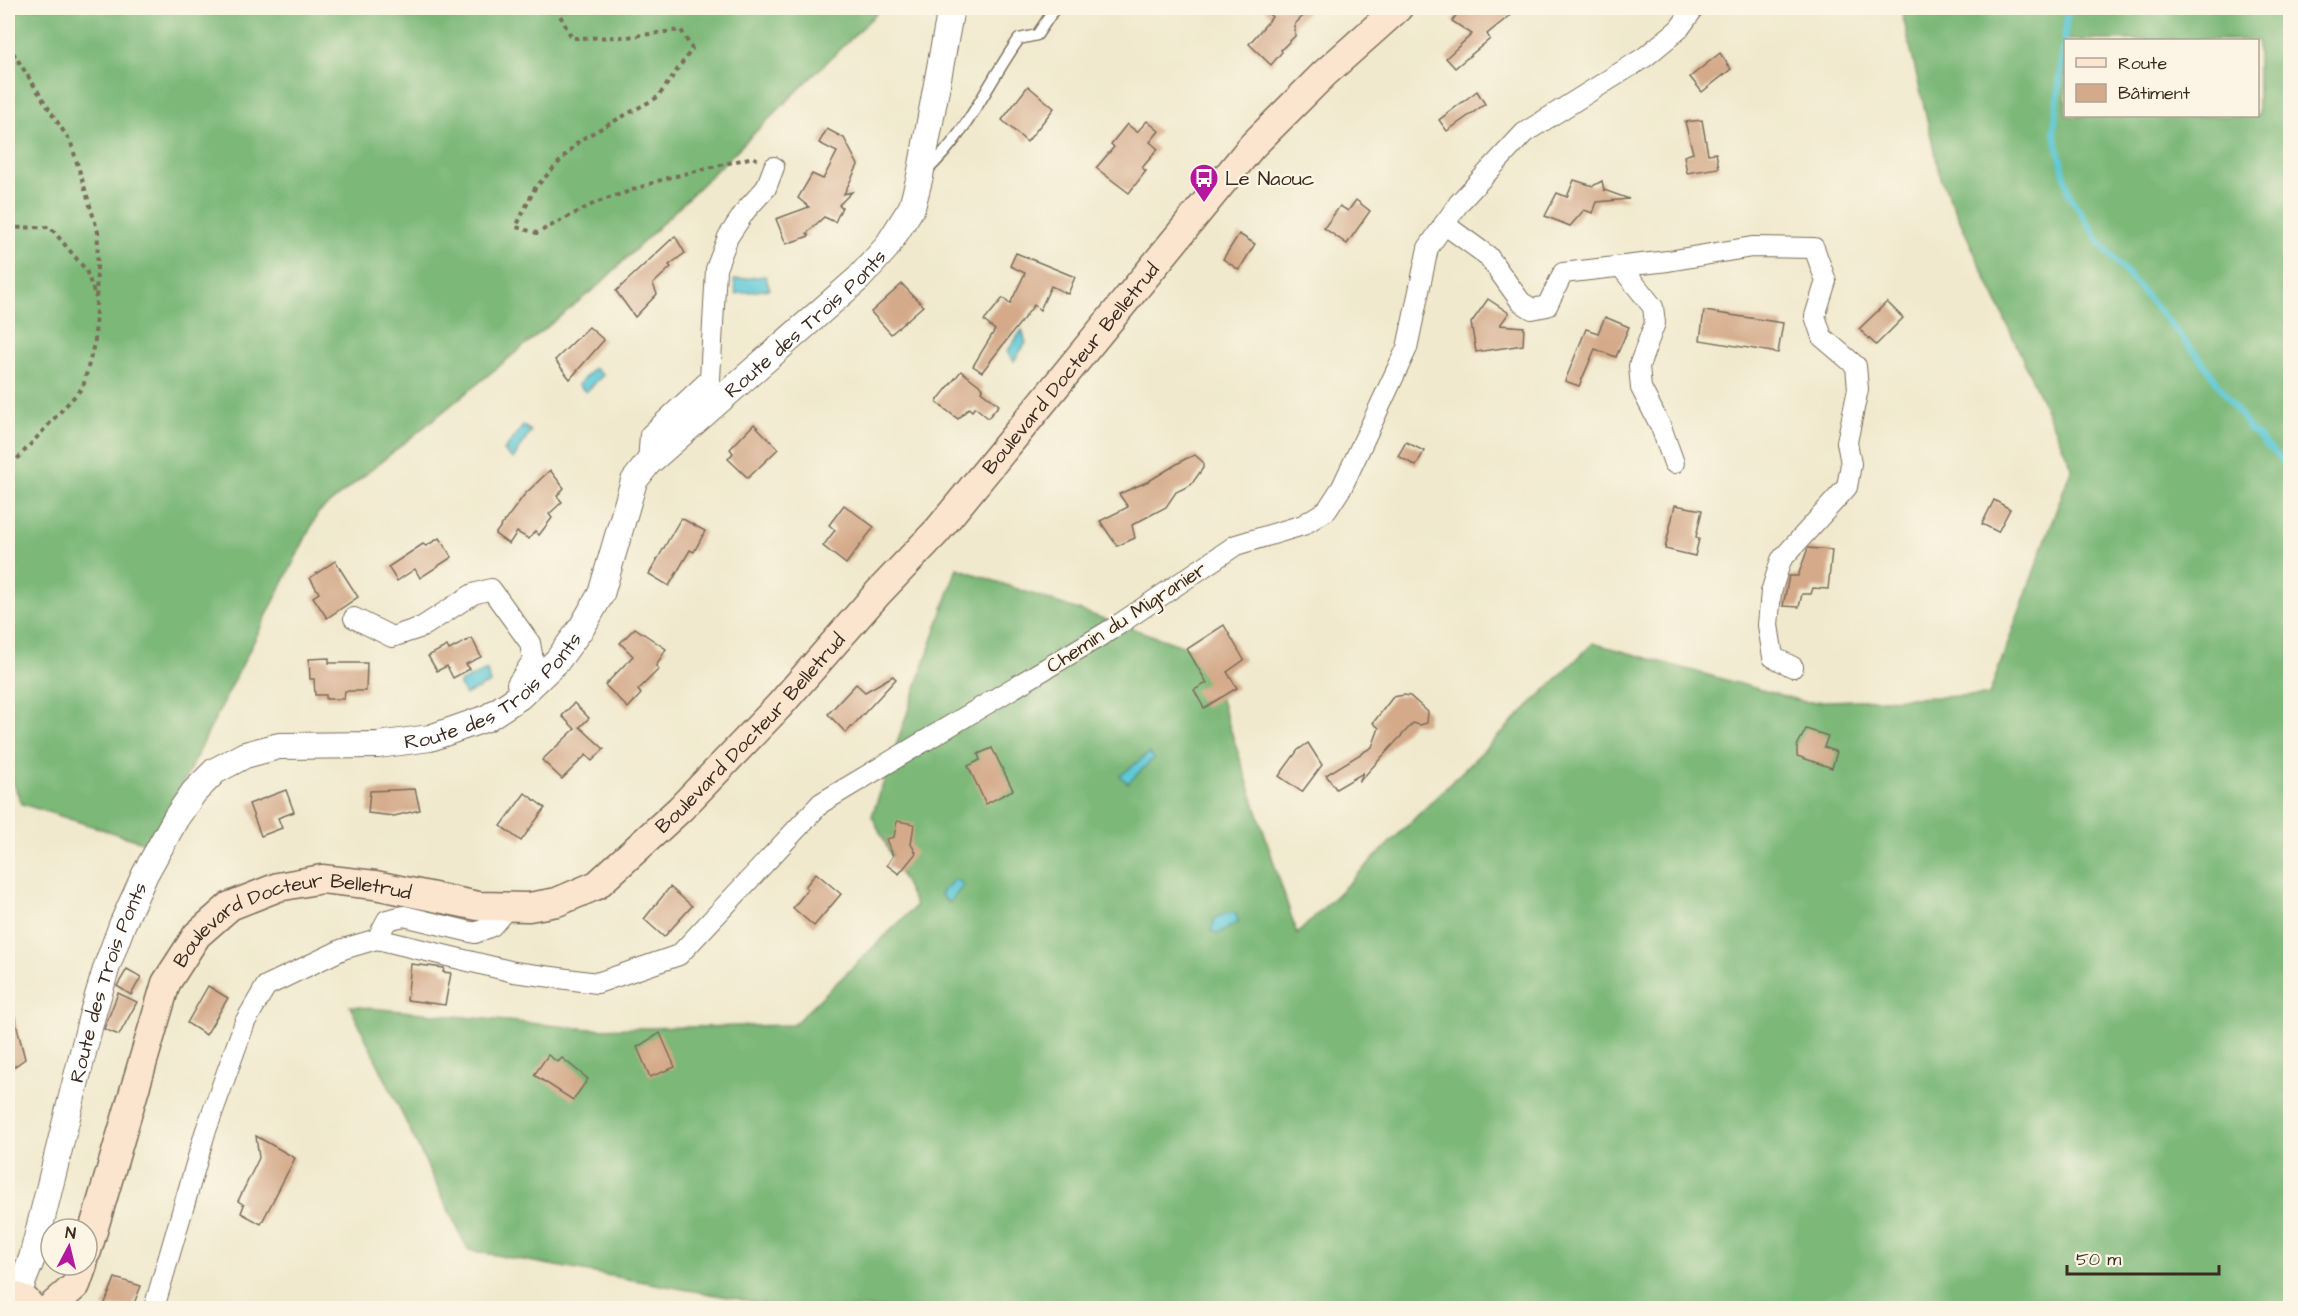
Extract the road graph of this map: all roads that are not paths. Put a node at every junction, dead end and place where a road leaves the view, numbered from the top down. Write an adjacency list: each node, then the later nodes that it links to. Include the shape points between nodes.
1 (951, 8): 6 (street, Route des Trois Ponts)
2 (1055, 8): 6 (lane, via 1037,35 1019,39 963,128 942,157)
3 (1398, 8): 14 (main road, Boulevard Docteur Belletrud, via 1324,74 1252,147 938,530 680,809 597,885 557,902)
4 (1694, 8): 7 (street, Chemin du Migranier, via 1679,29 1645,57 1524,133)
5 (774, 167): 9 (street, via 766,188 728,237 716,270 710,379 650,435)
6 (920, 177): 9 (street, Route des Trois Ponts, via 912,207 886,248 859,278)
7 (1444, 224): 8 (street, via 1488,256 1521,302 1532,309 1547,306 1563,273); 15 (street, Chemin du Migranier, via 1428,248 1407,348 1347,477 1327,510 1303,525 1236,545 1112,629 821,803 679,955 597,983 514,972)
8 (1621, 267): 10 (street, via 1653,307 1655,323 1639,366 1641,388); 12 (street, via 1752,247 1814,248 1826,281 1815,316 1822,337 1856,366 1858,389 1847,442 1851,464 1847,487 1781,560 1771,592 1768,625 1773,657)
9 (648, 463): 13 (street, Route des Trois Ponts, via 634,481 601,594 557,661)
10 (1674, 464)
11 (354, 618): 13 (street, via 392,637 422,627 473,594 491,589 530,643 533,660 517,684)
12 (1793, 667)
13 (519, 697): 18 (street, Route des Trois Ponts, via 487,718 430,738 378,745 279,746 245,755 215,771 194,792 145,874 107,966)
14 (509, 906): 15 (street, via 492,926 475,933 404,916 387,920); 16 (main road, Boulevard Docteur Belletrud, via 478,906 375,885 322,879 278,887 230,906 197,935 166,983)
15 (377, 939): 20 (street, via 343,949 266,986 245,1022 205,1133)
16 (97, 1217)
17 (79, 1277): 19 (main road, via 76,1285)
18 (19, 1300)
19 (50, 1308)
20 (154, 1308)

